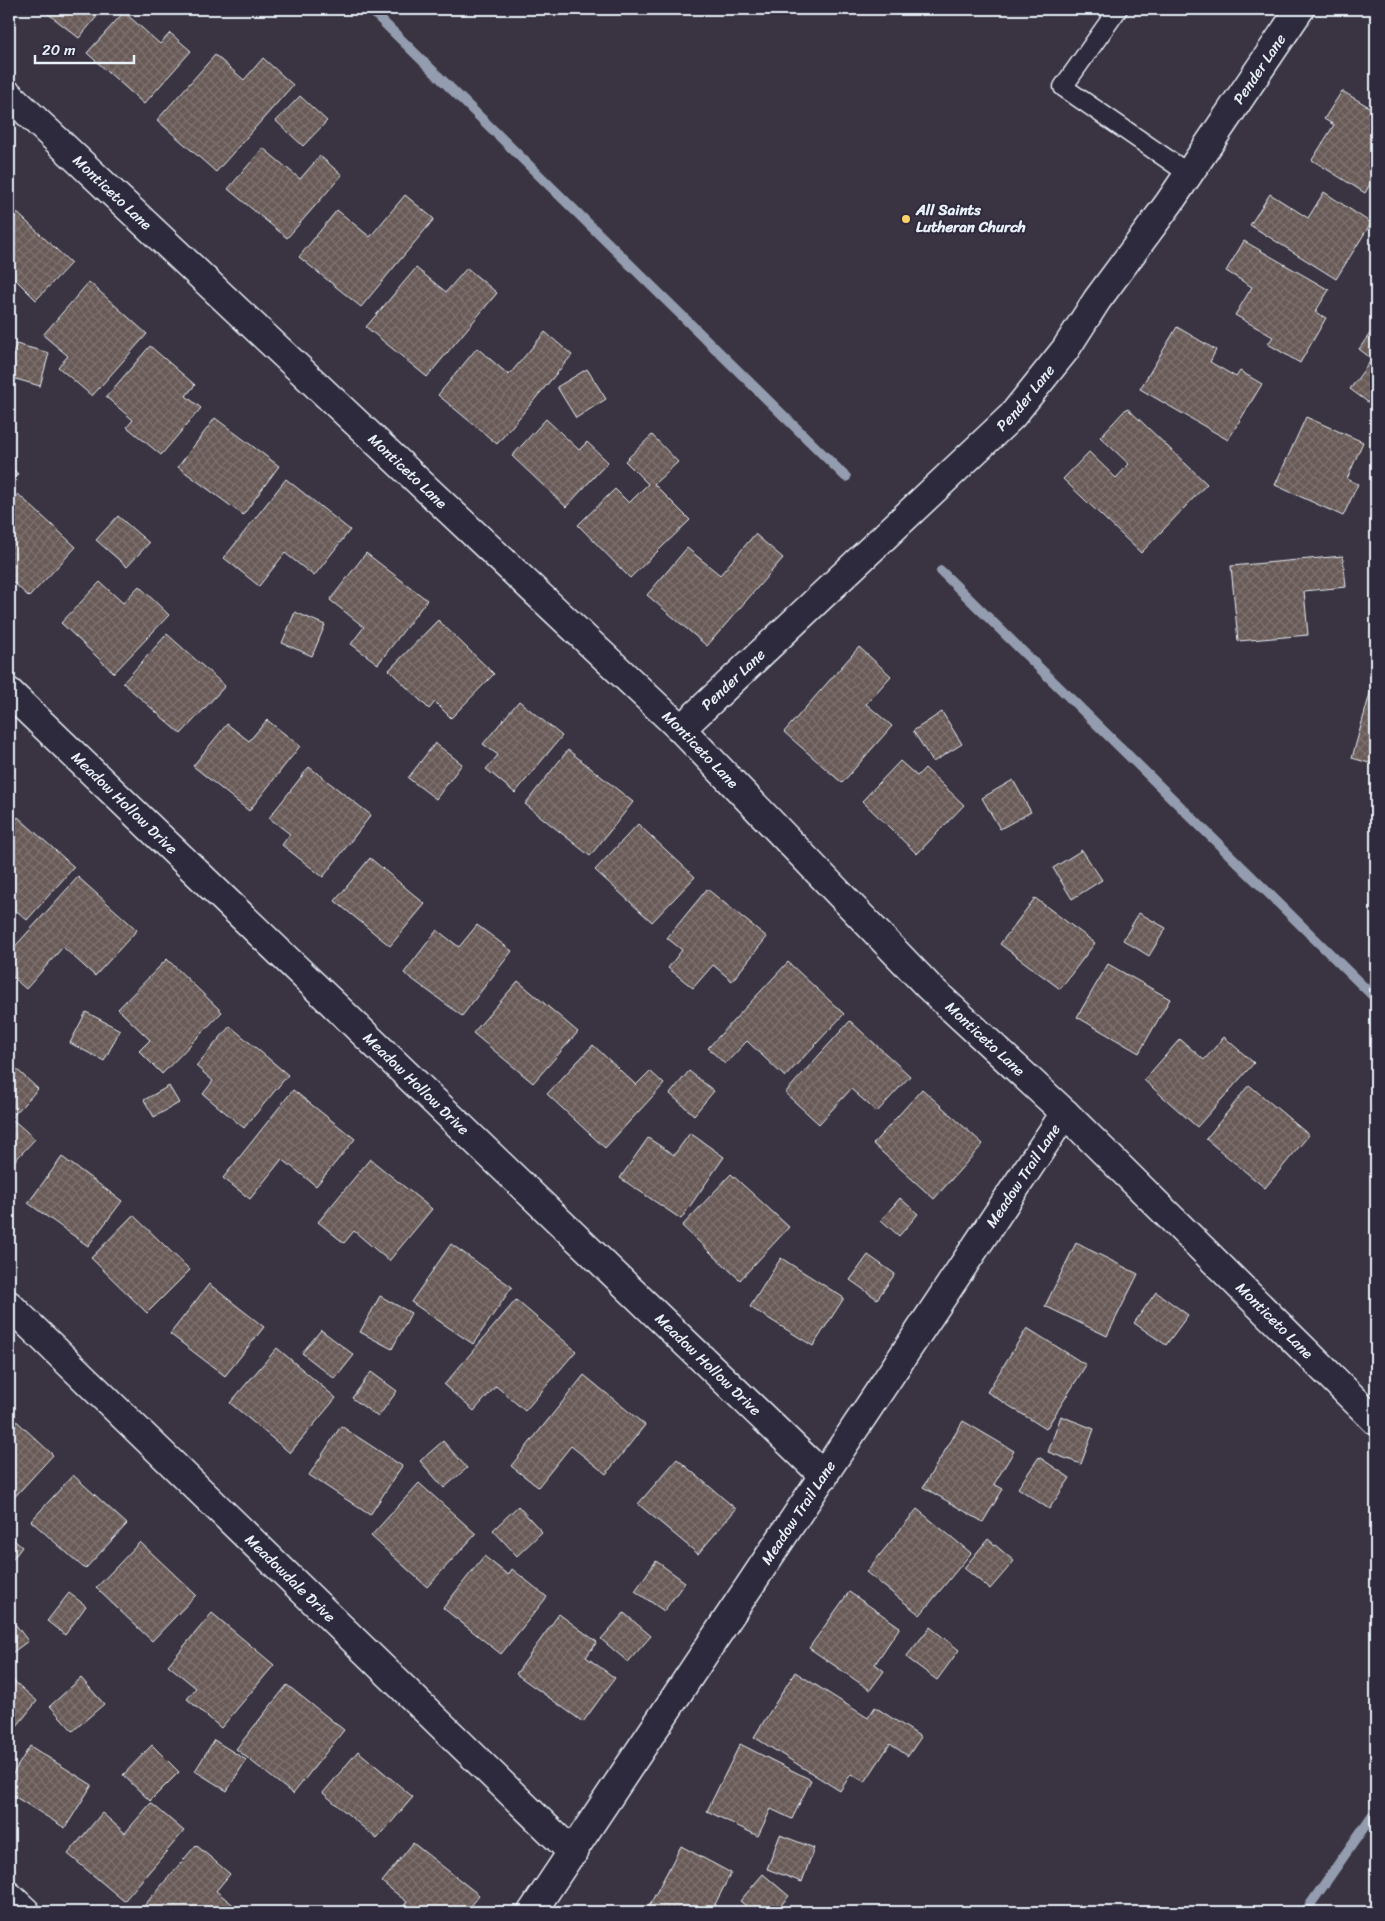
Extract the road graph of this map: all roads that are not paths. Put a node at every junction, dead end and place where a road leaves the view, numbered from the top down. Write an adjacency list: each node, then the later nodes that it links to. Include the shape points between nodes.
1 (1118, 9): 4 (lane, via 1063,87)
2 (1300, 9): 4 (street, Pender Lane)
3 (9, 95): 6 (street, Monticeto Lane)
4 (1189, 174): 6 (street, Pender Lane, via 1097,300 1065,350 1012,416)
5 (9, 692): 10 (street, Meadow Hollow Drive)
6 (681, 729): 7 (street, Monticeto Lane, via 929,987)
7 (1065, 1113): 9 (street, Monticeto Lane); 10 (street, Meadow Trail Lane)
8 (9, 1305): 11 (street, Meadowdale Drive)
9 (1376, 1420)
10 (824, 1476): 11 (street, Meadow Trail Lane)
11 (572, 1853): 14 (street, Meadow Trail Lane)
12 (9, 1896): 13 (street)
13 (26, 1912)
14 (532, 1912)

